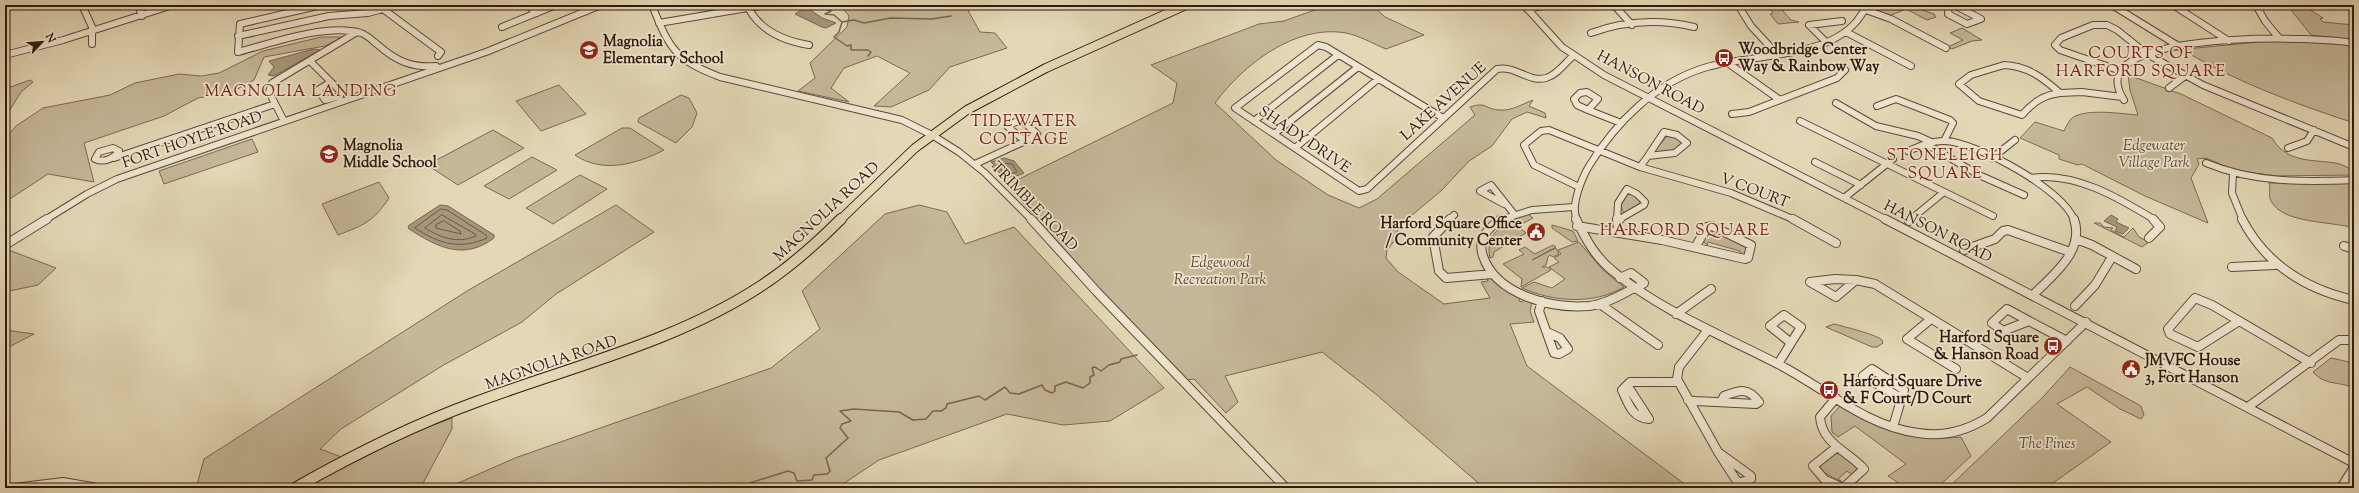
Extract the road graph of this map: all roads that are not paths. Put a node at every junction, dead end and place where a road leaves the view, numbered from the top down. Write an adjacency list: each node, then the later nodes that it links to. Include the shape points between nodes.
1 (82, 5): 32 (street)
2 (138, 5): 26 (street)
3 (173, 5): 26 (street)
4 (322, 5): 36 (street, via 240,24)
5 (527, 5): 25 (street)
6 (556, 5): 25 (street)
7 (601, 5): 53 (street, FORT HOYLE ROAD, via 529,36)
8 (652, 5): 28 (street, TRIMBLE ROAD)
9 (765, 5): 23 (street)
10 (1186, 5): 79 (main road, MAGNOLIA ROAD, via 1013,84)
11 (1547, 5): 21 (street)
12 (1614, 5): 29 (street)
13 (1738, 5): 45 (street, via 1751,26)
14 (1949, 5): 15 (street, via 1948,14 1967,24 1981,19)
15 (1954, 5)
16 (2112, 5): 43 (street)
17 (2173, 5): 38 (street)
18 (2256, 5): 37 (street, via 2264,21)
19 (2348, 5): 24 (street)
20 (384, 7): 36 (street, via 368,13 329,16); 49 (street, via 441,52)
21 (1526, 7): 50 (street, HANSON ROAD)
22 (1867, 8): 34 (street, via 1859,21); 44 (street)
23 (749, 9): 28 (street); 42 (street, via 755,20 764,27 799,44)
24 (2354, 11)
25 (537, 13): 30 (street)
26 (142, 16): 32 (street)
27 (1842, 21): 39 (street, via 1809,24)
28 (660, 23): 79 (street, TRIMBLE ROAD, via 673,51 703,71 890,116)
29 (1632, 25): 31 (street, via 1668,23); 35 (street)
30 (502, 27)
31 (1694, 27)
32 (92, 31): 41 (street); 47 (street)
33 (357, 32): 36 (street, via 325,32 238,52); 51 (street); 55 (street, via 365,34 395,60)
34 (1846, 32): 39 (street); 54 (street)
35 (1591, 33)
36 (238, 36)
37 (2279, 38): 38 (street); 40 (street, via 2319,38)
38 (2229, 41): 43 (street)
39 (1826, 42): 45 (street)
40 (2354, 43)
41 (92, 44)
42 (809, 45)
43 (2180, 47): 46 (street)
44 (1946, 48)
45 (1776, 54): 52 (street)
46 (2147, 54): 58 (street, via 2130,62); 58 (street, via 2117,30 2103,24 2093,25 2064,37 2055,45 2060,50); 59 (street)
47 (5, 55)
48 (1338, 55): 56 (street); 74 (street); 74 (street, SHADY DRIVE, via 1323,46 1313,47 1235,108)
49 (438, 56)
50 (1573, 56): 65 (street, HANSON ROAD); 72 (street, LAKE AVENUE, via 1544,78 1536,79 1507,68 1500,68)
51 (310, 61): 62 (street); 68 (street, via 272,83 269,90)
52 (1725, 61): 65 (street, via 1692,72); 66 (street)
53 (454, 63): 55 (street); 60 (street, FORT HOYLE ROAD)
54 (1910, 66)
55 (420, 67): 60 (street)
56 (1358, 67): 61 (street); 78 (street)
57 (1845, 70): 66 (street, via 1837,78)
58 (2121, 71): 64 (street, via 2117,82 2123,99)
59 (2185, 76): 63 (street); 77 (street, via 2244,103)
60 (415, 77): 73 (street, FORT HOYLE ROAD)
61 (1378, 79): 72 (street); 85 (street)
62 (331, 82)
63 (2169, 88)
64 (2061, 94): 64 (street, via 2037,100 2022,115 2005,111 1968,93 1961,87 1960,82 1987,69 2014,64 2030,71)
65 (1648, 97): 76 (street); 105 (street, HANSON ROAD)
66 (1780, 100): 71 (street, via 1749,112)
67 (1836, 103): 83 (street, via 1876,126 1918,136)
68 (275, 104): 73 (street); 90 (street)
69 (1877, 106): 82 (street, via 1896,99 1950,120 1953,123)
70 (1588, 110): 76 (street)
71 (1732, 114)
72 (1442, 118): 102 (street, LAKE AVENUE, via 1367,188)
73 (284, 121): 118 (street, FORT HOYLE ROAD, via 104,185)
74 (1254, 121): 78 (street, SHADY DRIVE)
75 (1800, 121): 93 (street)
76 (1621, 123): 88 (street)
77 (2314, 130): 84 (street); 86 (street, via 2307,141)
78 (1274, 134): 85 (street, SHADY DRIVE)
79 (931, 135): 95 (street, TRIMBLE ROAD); 167 (main road, MAGNOLIA ROAD, via 802,256 784,271 728,306 656,340 425,422 331,467)
80 (2015, 140): 91 (street)
81 (1025, 141): 95 (street)
82 (1944, 141): 83 (street); 91 (street, via 1959,144)
83 (1929, 143): 87 (street); 104 (street, via 1979,175)
84 (2354, 147)
85 (1295, 148): 102 (street, SHADY DRIVE)
86 (2288, 148)
87 (1908, 151)
88 (1599, 152): 96 (street, V COURT); 101 (street); 101 (street, V COURT, via 1549,130 1541,131 1524,145 1534,165)
89 (1646, 156): 89 (street, via 1656,157 1680,152 1687,143 1682,138 1665,132); 96 (street)
90 (114, 158)
91 (1992, 158): 98 (street)
92 (1815, 162): 100 (street)
93 (1891, 162): 100 (street); 103 (street)
94 (2206, 163): 97 (street)
95 (975, 164): 168 (street, TRIMBLE ROAD, via 1024,209 1096,291)
96 (1640, 167): 117 (street, V COURT, via 1731,193 1786,215)
97 (2233, 173): 99 (street, via 2278,181); 125 (street, via 2231,186 2236,206 2248,230)
98 (2031, 178): 115 (street, via 2041,175 2052,176 2097,189 2123,200 2160,227); 116 (street, via 2063,202 2074,216)
99 (2354, 180)
100 (1861, 185): 105 (street)
101 (1579, 187): 107 (street)
102 (1360, 191)
103 (1944, 192): 110 (street); 112 (street)
104 (2024, 195)
105 (1844, 198): 133 (street, HANSON ROAD)
106 (1504, 204): 108 (street)
107 (1574, 207): 108 (street, via 1543,207); 113 (street)
108 (1514, 214): 128 (street, via 1490,228 1481,242 1484,260)
109 (1454, 215): 128 (street, via 1433,237 1439,271 1446,278)
110 (1993, 216)
111 (1618, 220): 111 (street, via 1644,205 1642,198 1631,190 1623,192 1617,202); 114 (street)
112 (1909, 221)
113 (1577, 226): 114 (street); 129 (street, via 1593,251)
114 (1618, 232): 119 (street)
115 (2149, 238)
116 (2076, 239): 123 (street); 124 (street)
117 (1836, 243)
118 (5, 245)
119 (1696, 246): 119 (street, via 1745,259 1748,258 1751,245 1712,226 1707,227)
120 (2344, 246): 121 (street)
121 (2354, 249)
122 (1964, 250): 123 (street, via 1995,239 2008,230)
123 (2070, 252): 133 (street, via 2060,268)
124 (2112, 257): 127 (street); 137 (street, via 2095,285)
125 (2275, 265): 126 (street); 134 (street, via 2310,287)
126 (2232, 267)
127 (2136, 269)
128 (1493, 274): 135 (street, via 1514,290)
129 (1620, 278): 132 (street); 132 (street, via 1631,273 1644,283)
130 (1857, 279): 130 (street, via 1843,277 1810,282 1836,297); 139 (street, via 1875,284)
131 (1711, 288): 138 (street)
132 (1635, 289): 136 (street); 138 (street)
133 (2033, 295): 142 (street, HANSON ROAD)
134 (2354, 300)
135 (1542, 301): 136 (street, via 1579,306); 144 (street, via 1539,310)
136 (1600, 304): 148 (street)
137 (2075, 306)
138 (1676, 314): 143 (street)
139 (1931, 319): 151 (street, via 1907,339); 152 (street)
140 (2030, 320): 146 (street)
141 (2239, 321): 141 (street, via 2196,298 2168,330 2170,334 2198,347); 149 (street)
142 (2086, 322): 146 (street); 159 (street, HANSON ROAD)
143 (1708, 330): 150 (street); 153 (street, via 1679,367)
144 (1547, 332)
145 (2354, 340): 149 (street, via 2339,340)
146 (2067, 341): 152 (street)
147 (1792, 343): 150 (street)
148 (1658, 345)
149 (2310, 363): 159 (street)
150 (1778, 364): 155 (street)
151 (1956, 369)
152 (2028, 378): 160 (street, via 1987,418 1972,428 1927,434)
153 (1678, 382): 154 (street); 157 (street)
154 (1627, 384)
155 (1836, 398): 160 (street, via 1855,410); 161 (street, via 1822,413 1820,420 1826,437)
156 (1901, 398): 156 (street, via 1904,390 1872,369 1863,376); 160 (street)
157 (1688, 400): 158 (street); 162 (street)
158 (1721, 402)
159 (2248, 407): 163 (street, HANSON ROAD)
160 (1893, 427)
161 (1837, 447): 169 (street, via 1864,469); 169 (street, via 1812,466 1814,471 1836,487)
162 (1718, 452)
163 (2354, 463)
164 (2354, 467): 170 (street)
165 (14, 488): 166 (street, via 63,482)
166 (97, 488)
167 (295, 488)
168 (1286, 488)
169 (1843, 488)
170 (2341, 488)

